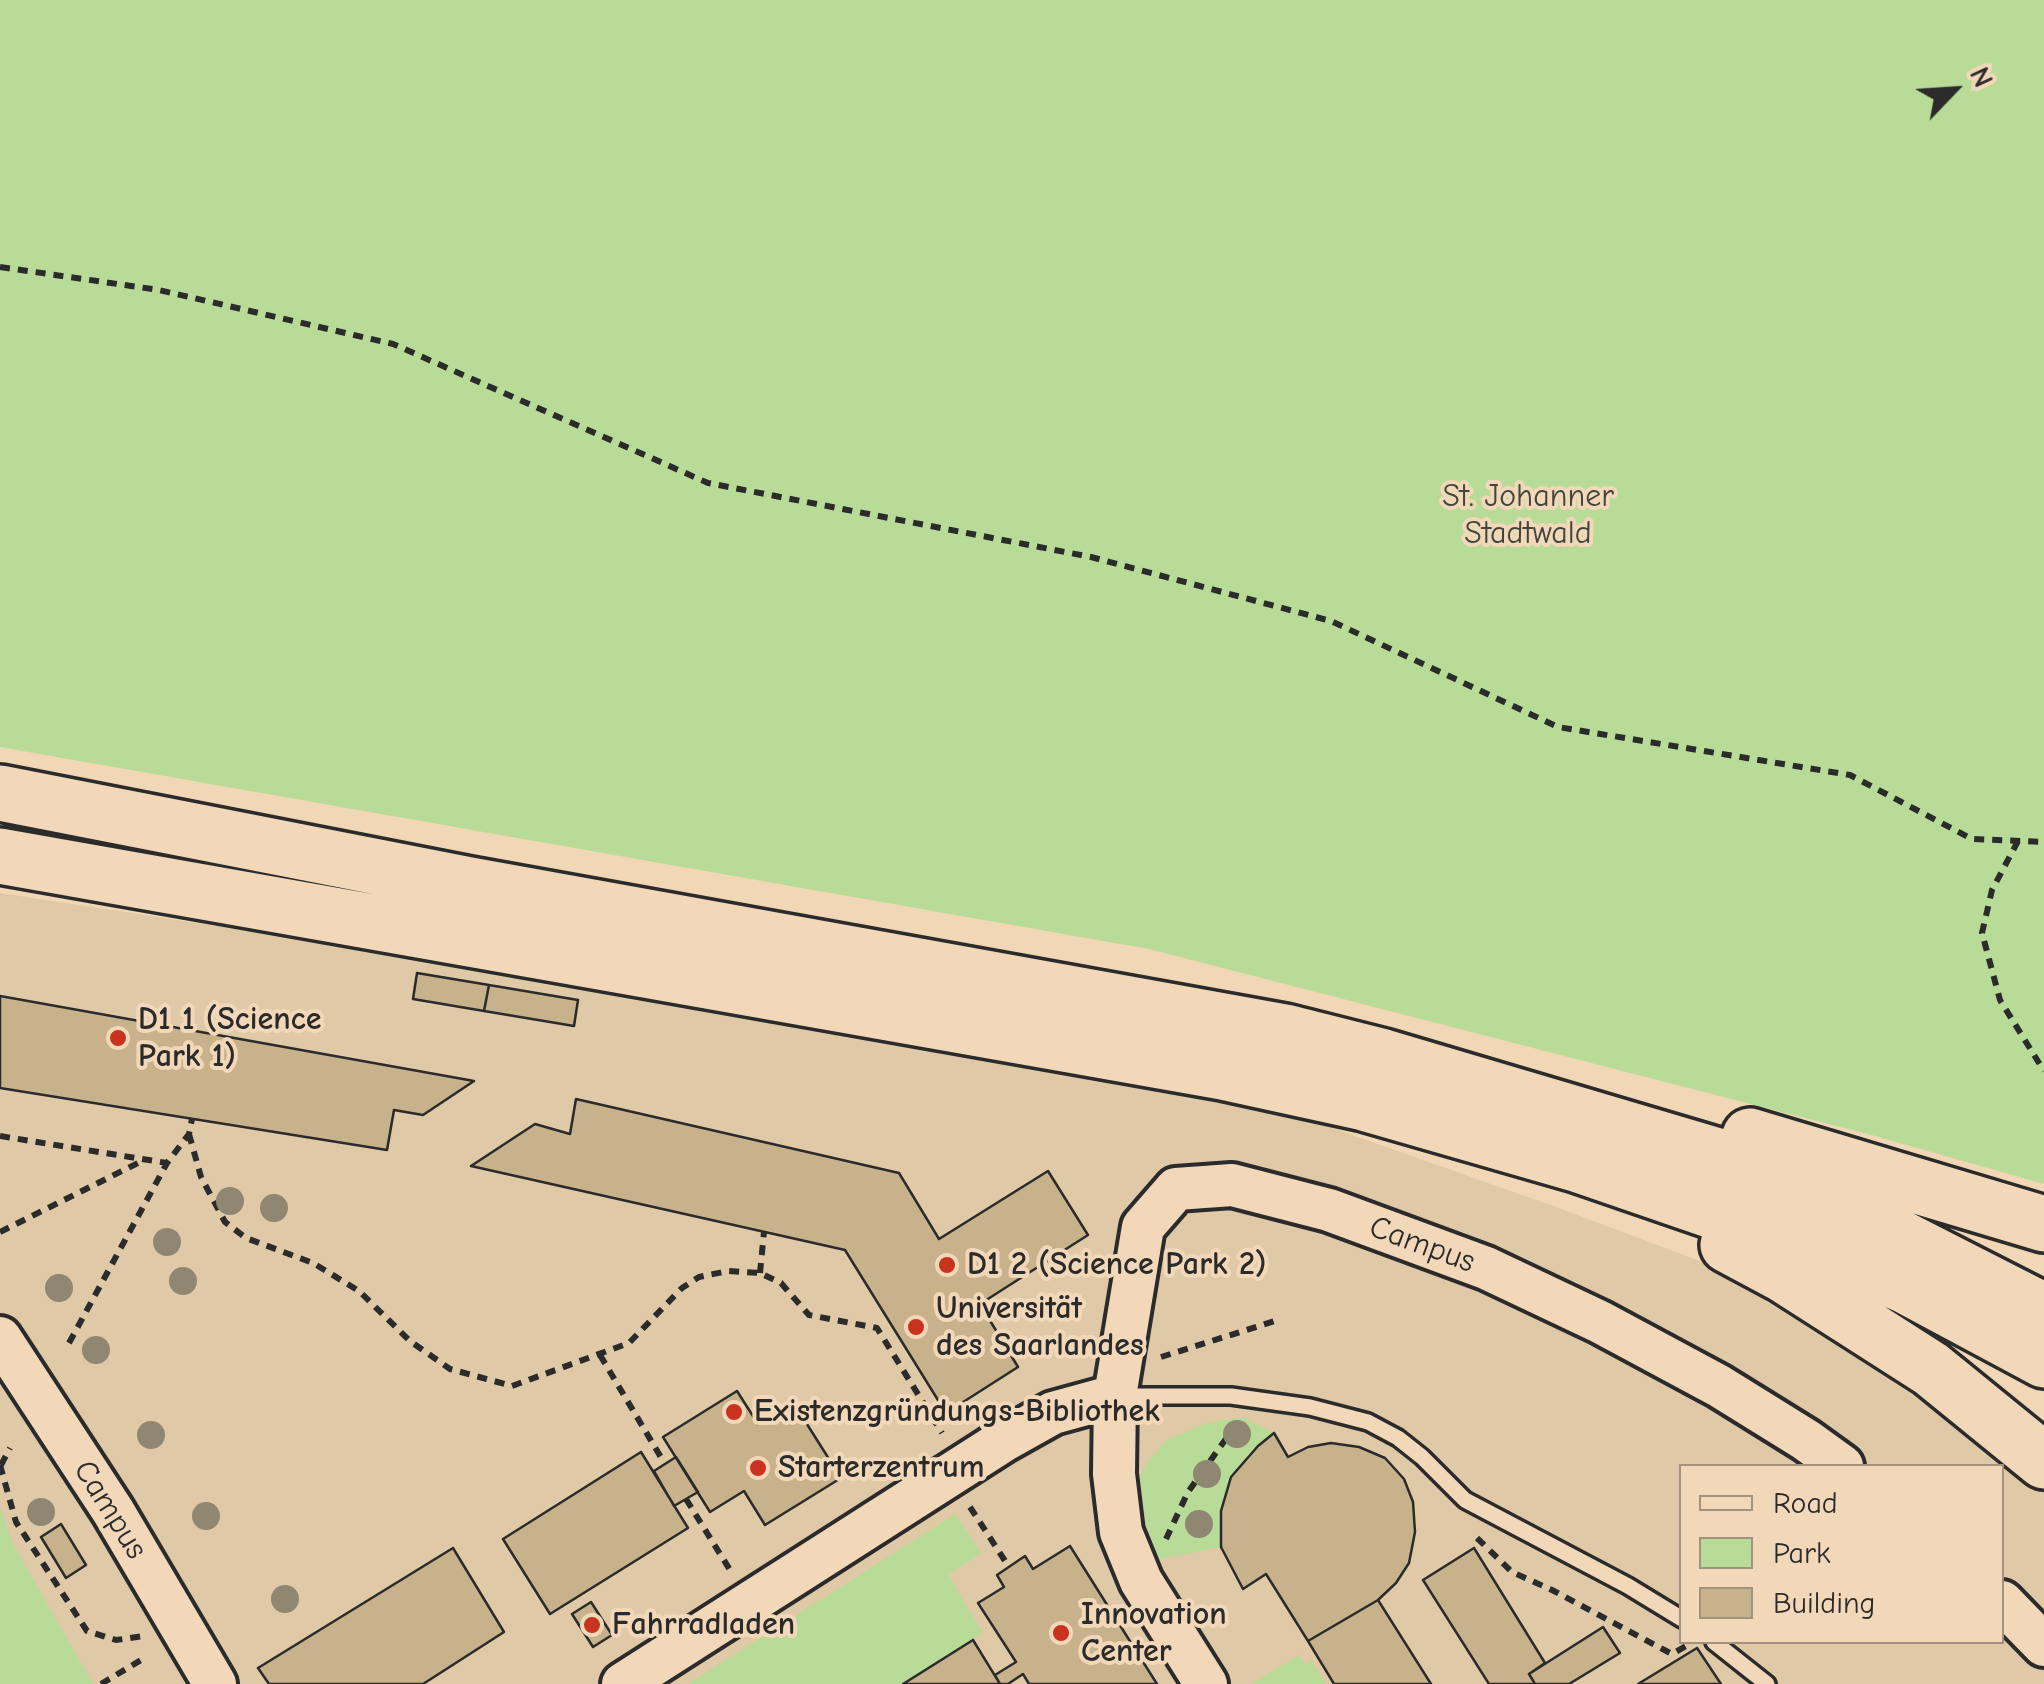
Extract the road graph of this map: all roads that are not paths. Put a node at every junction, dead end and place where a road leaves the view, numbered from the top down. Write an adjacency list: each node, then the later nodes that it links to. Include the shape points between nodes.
1 (0, 794): 3 (highway, via 1285,1032)
2 (5, 858): 4 (highway, via 1222,1072 1364,1103)
3 (1519, 1095): 5 (highway, via 1666,1110); 6 (highway, via 1735,1161)
4 (1576, 1164): 8 (highway, via 1800,1241 1906,1286); 10 (highway, via 1817,1296 1931,1369)
5 (2044, 1224)
6 (2044, 1310)
7 (0, 1338): 16 (street, Campus)
8 (2044, 1360)
9 (1117, 1383): 11 (street, Campus, via 1143,1227 1176,1189 1232,1185 1329,1210 1518,1284 1719,1386); 13 (lane, via 1310,1407 1368,1422 1398,1438 1465,1500); 17 (street, via 1003,1441); 18 (street, Campus, via 1114,1474 1121,1532 1141,1581)
10 (2044, 1462)
11 (1839, 1464)
12 (2004, 1604): 15 (street)
13 (1679, 1616)
14 (1717, 1644): 19 (lane)
15 (2044, 1645)
16 (215, 1684)
17 (622, 1684)
18 (1206, 1684)
19 (1767, 1684)

